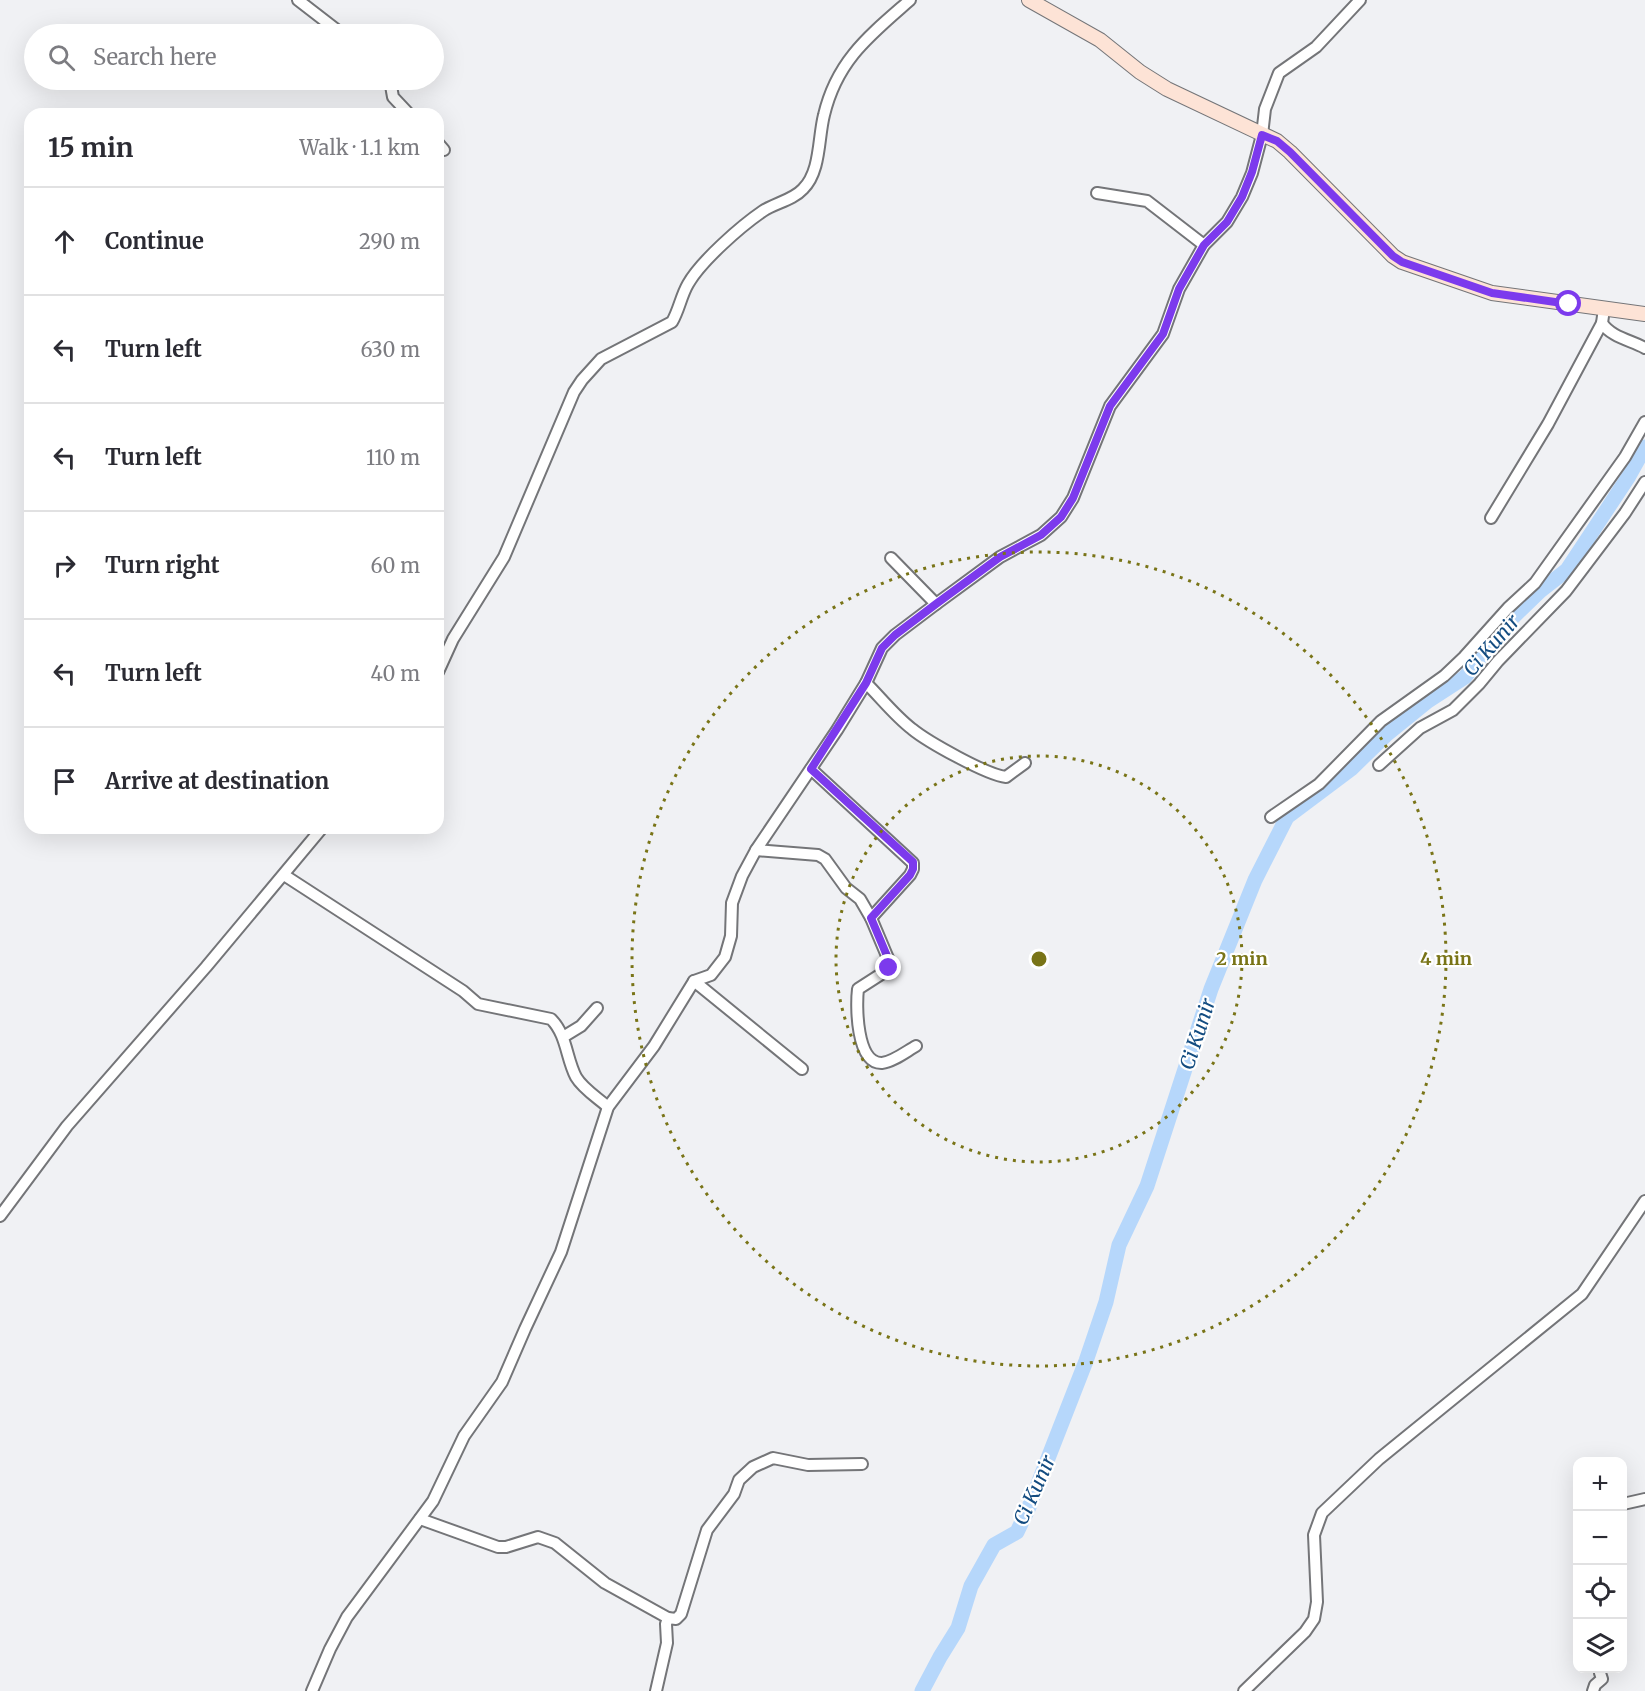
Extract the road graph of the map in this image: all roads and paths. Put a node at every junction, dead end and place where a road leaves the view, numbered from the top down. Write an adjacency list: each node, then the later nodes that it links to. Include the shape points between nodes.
1 (298, 0): 5 (street)
2 (910, 0): 19 (street, via 862,42 845,67 831,92 811,177 803,190 765,210 728,240 693,276 672,322 601,359 582,380 504,557)
3 (1029, 0): 8 (main road, via 1100,40 1167,89)
4 (1360, 0): 8 (street, via 1316,47 1280,74 1265,109)
5 (329, 24)
6 (392, 90): 7 (street, via 393,98)
7 (403, 108)
8 (1262, 135): 10 (street, via 1242,197 1227,222); 12 (main road, via 1290,152 1402,262 1492,293)
9 (1096, 193): 10 (street, via 1147,201)
10 (1204, 245): 18 (street, via 1179,289 1163,334 1110,406 1073,498 1061,517 1041,535 1000,557)
11 (1645, 314): 12 (main road)
12 (1603, 316): 13 (street, via 1614,335); 16 (street, via 1548,424)
13 (1645, 348)
14 (1645, 422): 24 (street, via 1625,457 1535,583 1444,676 1381,721 1319,784)
15 (1645, 482): 22 (street, via 1566,591 1479,684 1453,710 1420,728)
16 (1491, 518)
17 (891, 558): 18 (street)
18 (936, 604): 20 (street, via 882,648)
19 (444, 659)
20 (866, 683): 21 (street, via 911,729 955,755 997,776 1006,777); 23 (street)
21 (1025, 763)
22 (1379, 765)
23 (811, 769): 26 (street); 28 (street, via 913,862 910,875)
24 (1272, 818)
25 (317, 834): 27 (street)
26 (756, 850): 28 (street, via 818,855 825,859 846,888 860,899); 29 (street, via 732,903 726,957 711,975)
27 (284, 875): 31 (street, via 478,1004 552,1019); 36 (street, via 68,1126)
28 (871, 918): 32 (street, via 890,963 886,971 858,989 862,1042 866,1053 882,1063)
29 (694, 981): 33 (street); 34 (street, via 654,1046)
30 (597, 1008): 31 (street, via 581,1026)
31 (563, 1037): 34 (street, via 578,1079)
32 (916, 1046)
33 (802, 1069)
34 (608, 1107): 40 (street, via 561,1252 502,1382 464,1436 433,1501)
35 (1645, 1201): 45 (street, via 1582,1294 1379,1458 1322,1513 1314,1535 1314,1619)
36 (0, 1216)
37 (862, 1464): 41 (street, via 808,1465 773,1458 753,1467 739,1480 734,1494 707,1530 681,1614 676,1619)
38 (1645, 1499): 39 (street)
39 (1627, 1503)
40 (420, 1519): 41 (street, via 502,1548 538,1537 546,1539 605,1583); 43 (street, via 347,1617)
41 (668, 1618): 44 (street, via 668,1643)
42 (1600, 1673): 46 (street, via 1602,1679)
43 (312, 1691)
44 (656, 1691)
45 (1244, 1691)
46 (1593, 1691)

